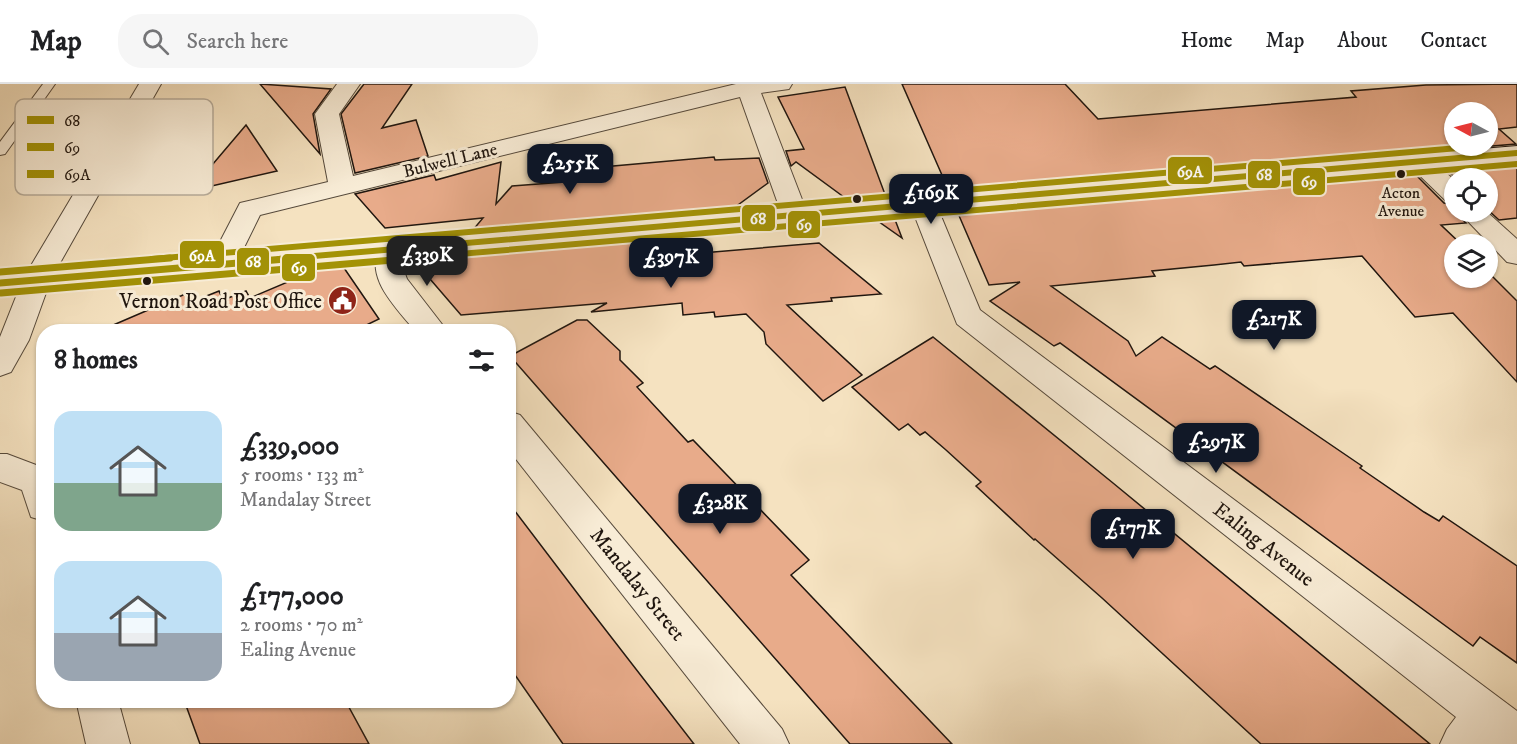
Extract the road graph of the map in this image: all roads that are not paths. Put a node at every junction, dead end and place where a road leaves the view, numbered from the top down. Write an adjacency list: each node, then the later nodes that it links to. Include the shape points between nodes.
1 (48, 84): 6 (lane)
2 (150, 84): 7 (street)
3 (349, 84): 13 (street, via 327,114)
4 (781, 84): 5 (street, Bulwell Lane)
5 (748, 88): 13 (street, Bulwell Lane); 16 (street)
6 (37, 99)
7 (141, 99)
8 (15, 130): 9 (lane)
9 (0, 151)
10 (1517, 153): 11 (street)
11 (1419, 161): 12 (street); 15 (street)
12 (1444, 185)
13 (342, 186): 20 (street, Bulwell Lane, via 249,209)
14 (86, 195): 21 (street)
15 (923, 204): 16 (street); 29 (street, Ealing Avenue, via 968,316)
16 (795, 214): 18 (street)
17 (1482, 222): 19 (street)
18 (392, 249): 20 (street); 23 (street, via 389,268 393,282)
19 (1517, 255)
20 (223, 264): 21 (street)
21 (37, 279): 22 (street); 24 (street, via 14,340)
22 (0, 283)
23 (427, 324)
24 (0, 364)
25 (516, 434): 31 (street, Mandalay Street)
26 (0, 468): 27 (street)
27 (36, 482)
28 (98, 708): 30 (street)
29 (1488, 732)
30 (108, 744)
31 (767, 744)

